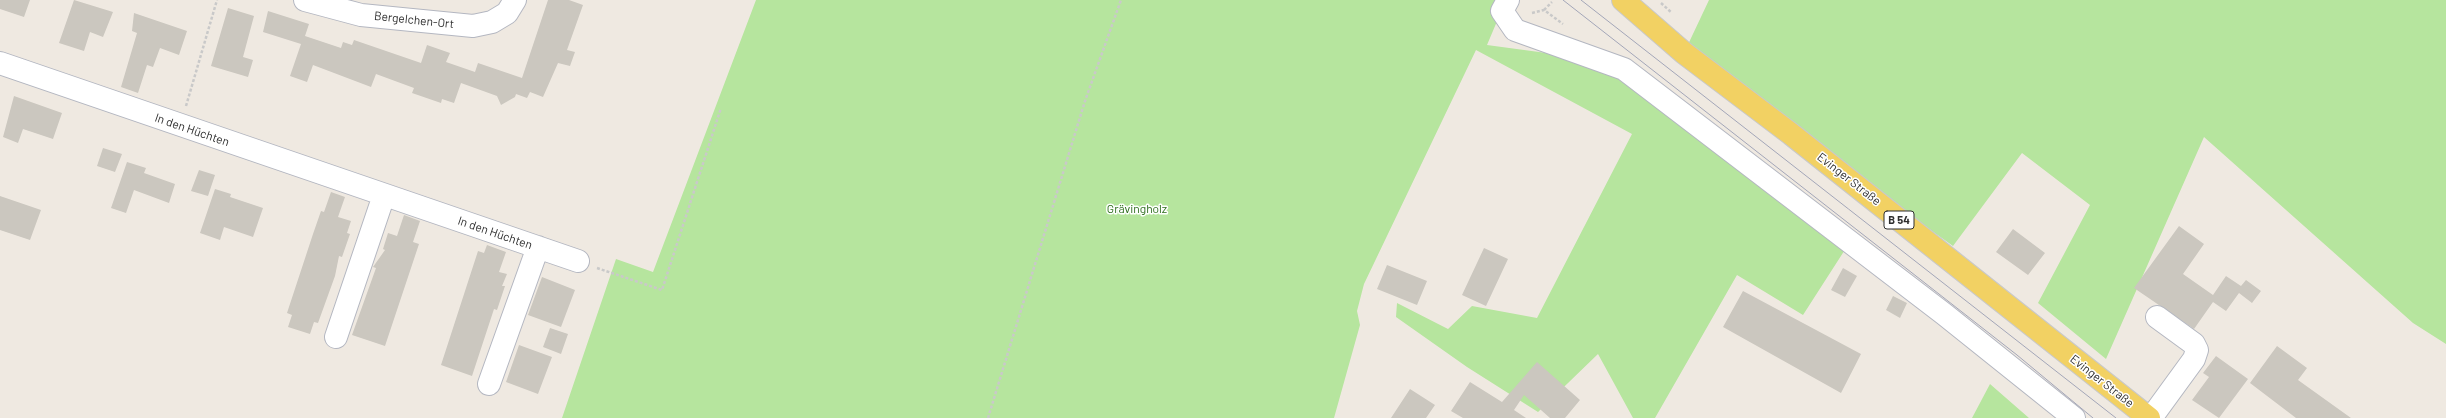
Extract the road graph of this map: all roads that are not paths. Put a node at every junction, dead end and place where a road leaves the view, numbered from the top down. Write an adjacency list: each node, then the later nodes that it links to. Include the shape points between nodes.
1 (305, 0): 2 (street, Bergelchen-Ort, via 361,15 473,26 492,22 507,13)
2 (515, 0)
3 (1508, 0): 12 (street, via 1502,11 1515,30 1624,68 1944,314)
4 (1623, 0): 13 (main road, Evinger Straße / B 54, via 1684,53 1791,134)
5 (0, 63): 6 (street, In den Hüchten)
6 (384, 195): 7 (street, In den Hüchten); 10 (street)
7 (538, 247): 8 (street, In den Hüchten); 11 (street, In den Hüchten)
8 (578, 261)
9 (2157, 316): 13 (street, via 2194,344 2197,350 2194,359)
10 (336, 337)
11 (489, 384)
12 (2074, 418)
13 (2150, 418)

